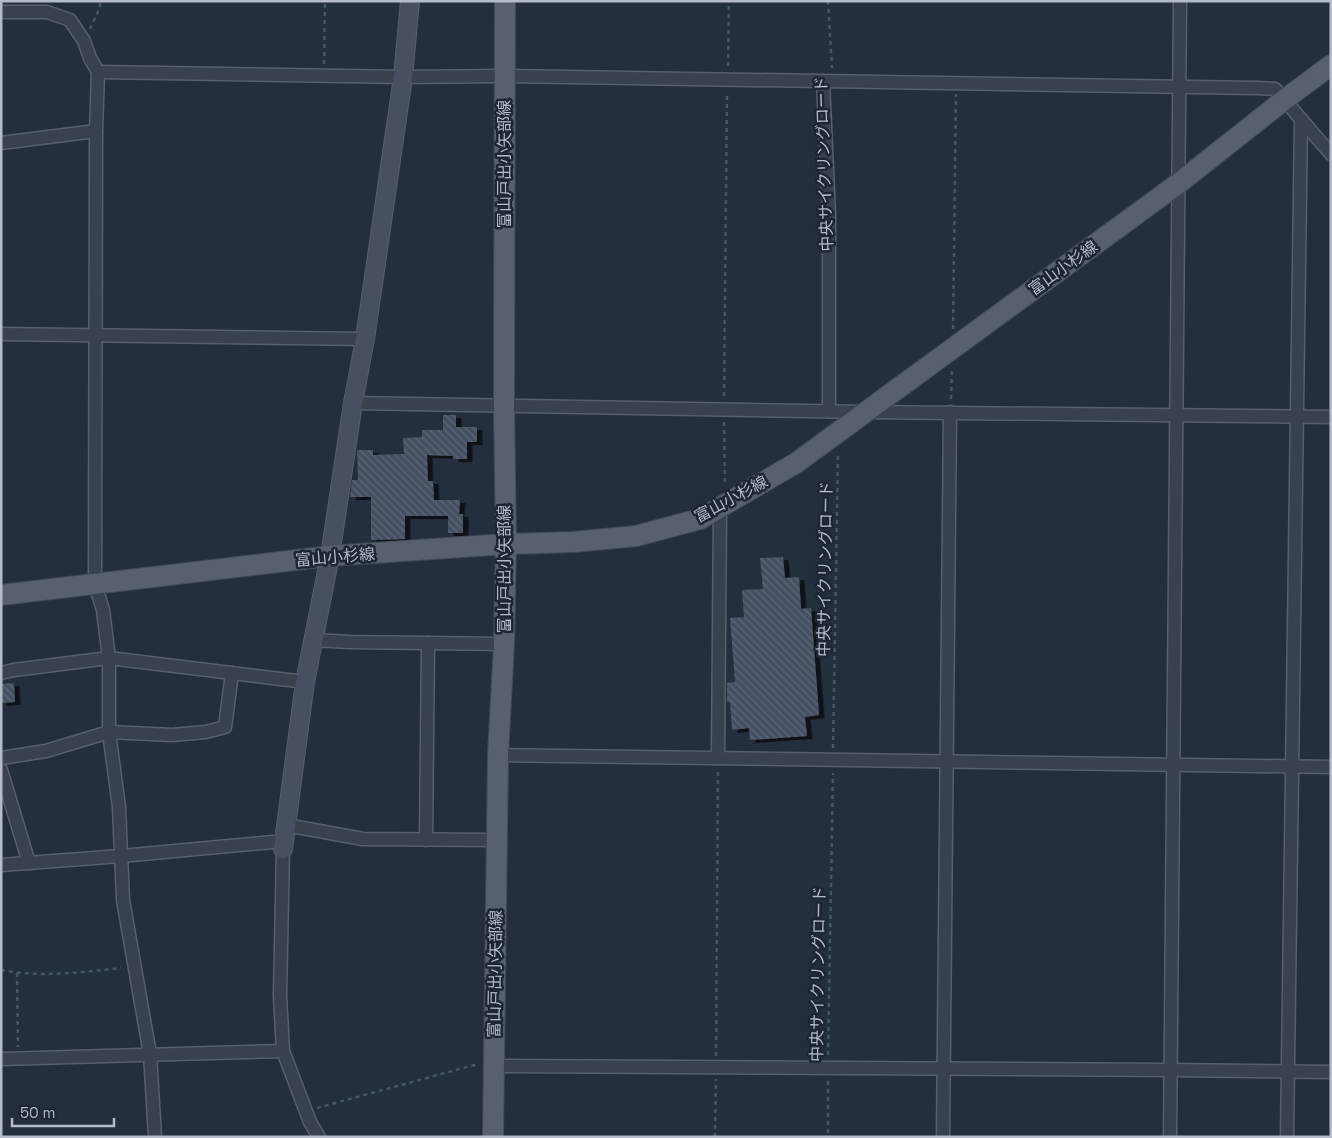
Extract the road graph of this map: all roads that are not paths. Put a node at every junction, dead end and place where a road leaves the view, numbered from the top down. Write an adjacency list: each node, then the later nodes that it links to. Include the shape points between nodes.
1 (410, 1): 8 (street)
2 (505, 1): 7 (main road, 富山戸出小矢部線)
3 (1180, 1): 10 (street)
4 (1, 12): 6 (street, via 48,12 70,20)
5 (1331, 65): 11 (main road, 富山小杉線)
6 (98, 72): 8 (street); 13 (street)
7 (504, 76): 8 (street); 9 (street); 21 (main road, 富山戸出小矢部線)
8 (402, 77): 19 (street)
9 (828, 81): 10 (street); 22 (street)
10 (1180, 86): 11 (street, via 1275,89); 16 (street)
11 (1284, 100): 12 (street); 16 (main road, 富山小杉線)
12 (1301, 120): 15 (street); 26 (street)
13 (96, 130): 14 (street); 18 (street)
14 (1, 144)
15 (1331, 154)
16 (1179, 183): 23 (main road, 富山小杉線); 25 (street)
17 (1, 334): 18 (street)
18 (95, 335): 19 (street); 31 (street)
19 (366, 338): 20 (street)
20 (353, 403): 21 (street); 30 (street)
21 (504, 406): 22 (street); 29 (main road, 富山戸出小矢部線)
22 (830, 411): 23 (street)
23 (867, 412): 24 (street); 28 (main road, 富山小杉線, via 796,463)
24 (950, 412): 25 (street); 44 (street)
25 (1177, 415): 26 (street); 45 (street)
26 (1297, 416): 27 (street); 46 (street)
27 (1331, 417)
28 (722, 507): 29 (main road, 富山小杉線, via 700,519 636,536); 43 (street)
29 (506, 544): 30 (main road, 富山小杉線); 35 (main road, 富山戸出小矢部線)
30 (330, 556): 31 (main road, 富山小杉線); 33 (street)
31 (95, 584): 32 (main road, 富山小杉線); 36 (street, via 103,610)
32 (1, 595)
33 (312, 640): 34 (street); 39 (street)
34 (428, 643): 35 (street); 50 (street)
35 (504, 644): 41 (main road, 富山戸出小矢部線)
36 (109, 658): 37 (street); 38 (street); 40 (street)
37 (1, 673)
38 (232, 673): 39 (street); 40 (street, via 225,727 172,735)
39 (305, 682): 49 (street)
40 (109, 732): 42 (street, via 46,751); 52 (street, via 119,806)
41 (498, 755): 43 (street); 51 (main road, 富山戸出小矢部線)
42 (1, 758)
43 (718, 758): 44 (street)
44 (947, 761): 45 (street); 59 (street)
45 (1174, 765): 46 (street); 60 (street)
46 (1292, 766): 47 (street); 61 (street)
47 (1331, 767)
48 (1, 770): 53 (street)
49 (284, 838): 50 (street); 52 (street); 55 (street, via 280,995)
50 (426, 840): 51 (street)
51 (496, 840): 58 (main road, 富山戸出小矢部線)
52 (121, 856): 53 (street); 56 (street, via 123,900)
53 (30, 863): 54 (street)
54 (1, 865)
55 (283, 1051): 56 (street); 64 (street)
56 (150, 1054): 57 (street); 63 (street)
57 (1, 1059)
58 (493, 1063): 59 (street, via 716,1068); 65 (main road, 富山戸出小矢部線)
59 (944, 1068): 60 (street); 66 (street)
60 (1170, 1070): 61 (street); 67 (street)
61 (1288, 1072): 62 (street); 68 (street)
62 (1331, 1072)
63 (155, 1137)
64 (319, 1137)
65 (493, 1137)
66 (943, 1137)
67 (1170, 1137)
68 (1287, 1137)

